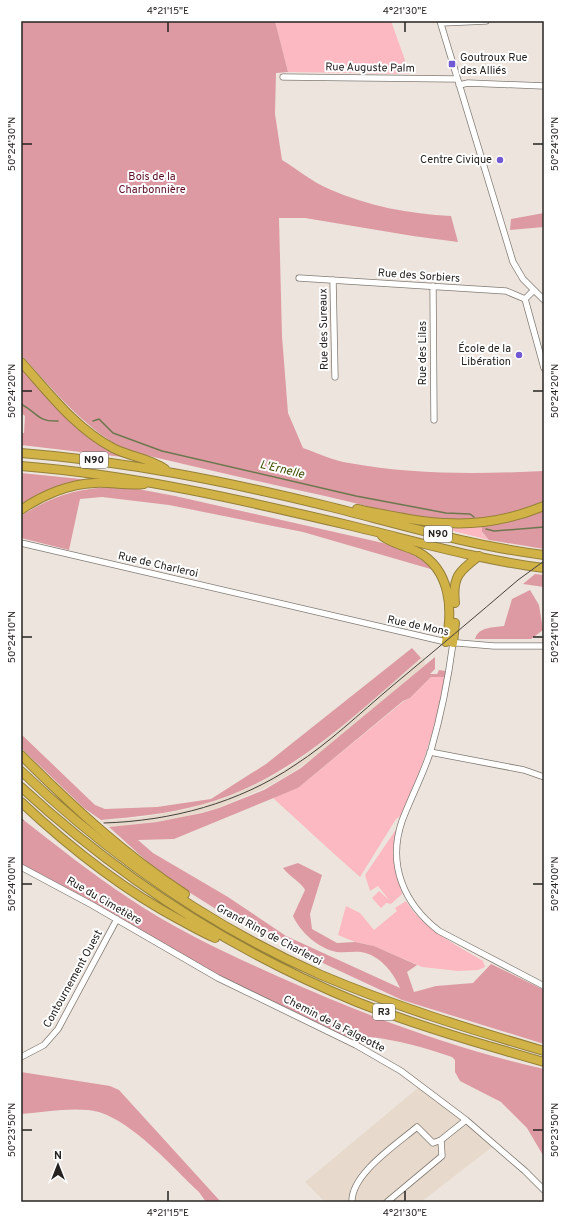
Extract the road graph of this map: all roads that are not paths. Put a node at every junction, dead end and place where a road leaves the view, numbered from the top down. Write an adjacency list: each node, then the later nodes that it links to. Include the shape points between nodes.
1 (486, 21): 2 (street)
2 (440, 22): 4 (street)
3 (283, 77): 4 (street, Rue Auguste Palm)
4 (457, 79): 5 (street)
5 (459, 85): 6 (street, via 468,83); 10 (street, via 513,262 523,279)
6 (544, 86)
7 (299, 278): 8 (street, Rue des Sorbiers)
8 (333, 280): 9 (street, Rue des Sorbiers); 15 (street, Rue des Sureaux)
9 (433, 286): 11 (street, Rue des Sorbiers, via 506,291); 16 (street, Rue des Lilas)
10 (534, 290): 11 (street); 12 (street)
11 (525, 299): 14 (street)
12 (544, 299)
13 (21, 362): 19 (highway, via 62,408 99,439 132,456 157,464)
14 (544, 368)
15 (335, 377)
16 (434, 420)
17 (21, 453): 19 (highway, N90, via 95,460)
18 (21, 466): 20 (highway, N90)
19 (167, 471): 22 (highway, N90)
20 (156, 483): 23 (highway, via 95,483 76,486 44,497); 24 (highway, N90, via 203,491)
21 (544, 506): 22 (highway, via 506,519 461,525 434,523 349,508)
22 (333, 508): 26 (highway, N90, via 475,543)
23 (21, 510)
24 (376, 532): 27 (highway, N90); 30 (highway, via 388,540 420,553 438,572 449,596)
25 (21, 543): 29 (street, Rue de Charleroi)
26 (544, 555)
27 (479, 556): 28 (highway, N90); 30 (highway, via 457,576 453,588 456,611)
28 (544, 568)
29 (290, 606): 30 (street, Rue de Mons)
30 (449, 643): 31 (street, Rue de Mons); 32 (street, via 447,687)
31 (544, 646)
32 (430, 752): 35 (street, via 524,770); 45 (street, via 402,822 397,850 397,865 407,895 424,919 439,931)
33 (21, 755): 41 (highway, via 116,843 146,868 199,904)
34 (21, 771): 41 (highway, Grand Ring de Charleroi / R3, via 106,846)
35 (544, 777)
36 (21, 787): 43 (highway, Grand Ring de Charleroi / R3, via 55,818 129,877 184,914)
37 (21, 802): 39 (highway)
38 (21, 809): 39 (highway, via 35,821)
39 (49, 828): 43 (highway, via 96,865 164,911 211,936)
40 (21, 867): 42 (street, Rue du Cimetière)
41 (209, 916): 46 (highway, Grand Ring de Charleroi / R3, via 282,957 355,989 447,1022)
42 (117, 919): 44 (street, Rue du Cimetière); 47 (street, Contournement Ouest, via 58,1029 44,1044)
43 (239, 946): 48 (highway, Grand Ring de Charleroi / R3, via 284,970 358,1002 444,1033)
44 (176, 955): 49 (street, Chemin de la Falgeotte, via 368,1052 418,1083)
45 (544, 986)
46 (544, 1050)
47 (21, 1057)
48 (544, 1062)
49 (466, 1120): 50 (street); 51 (street, Chemin de la Falgeotte)
50 (441, 1140): 52 (street, via 434,1143 417,1127 362,1175); 53 (street, via 442,1156)
51 (544, 1190)
52 (352, 1202)
53 (387, 1202)

